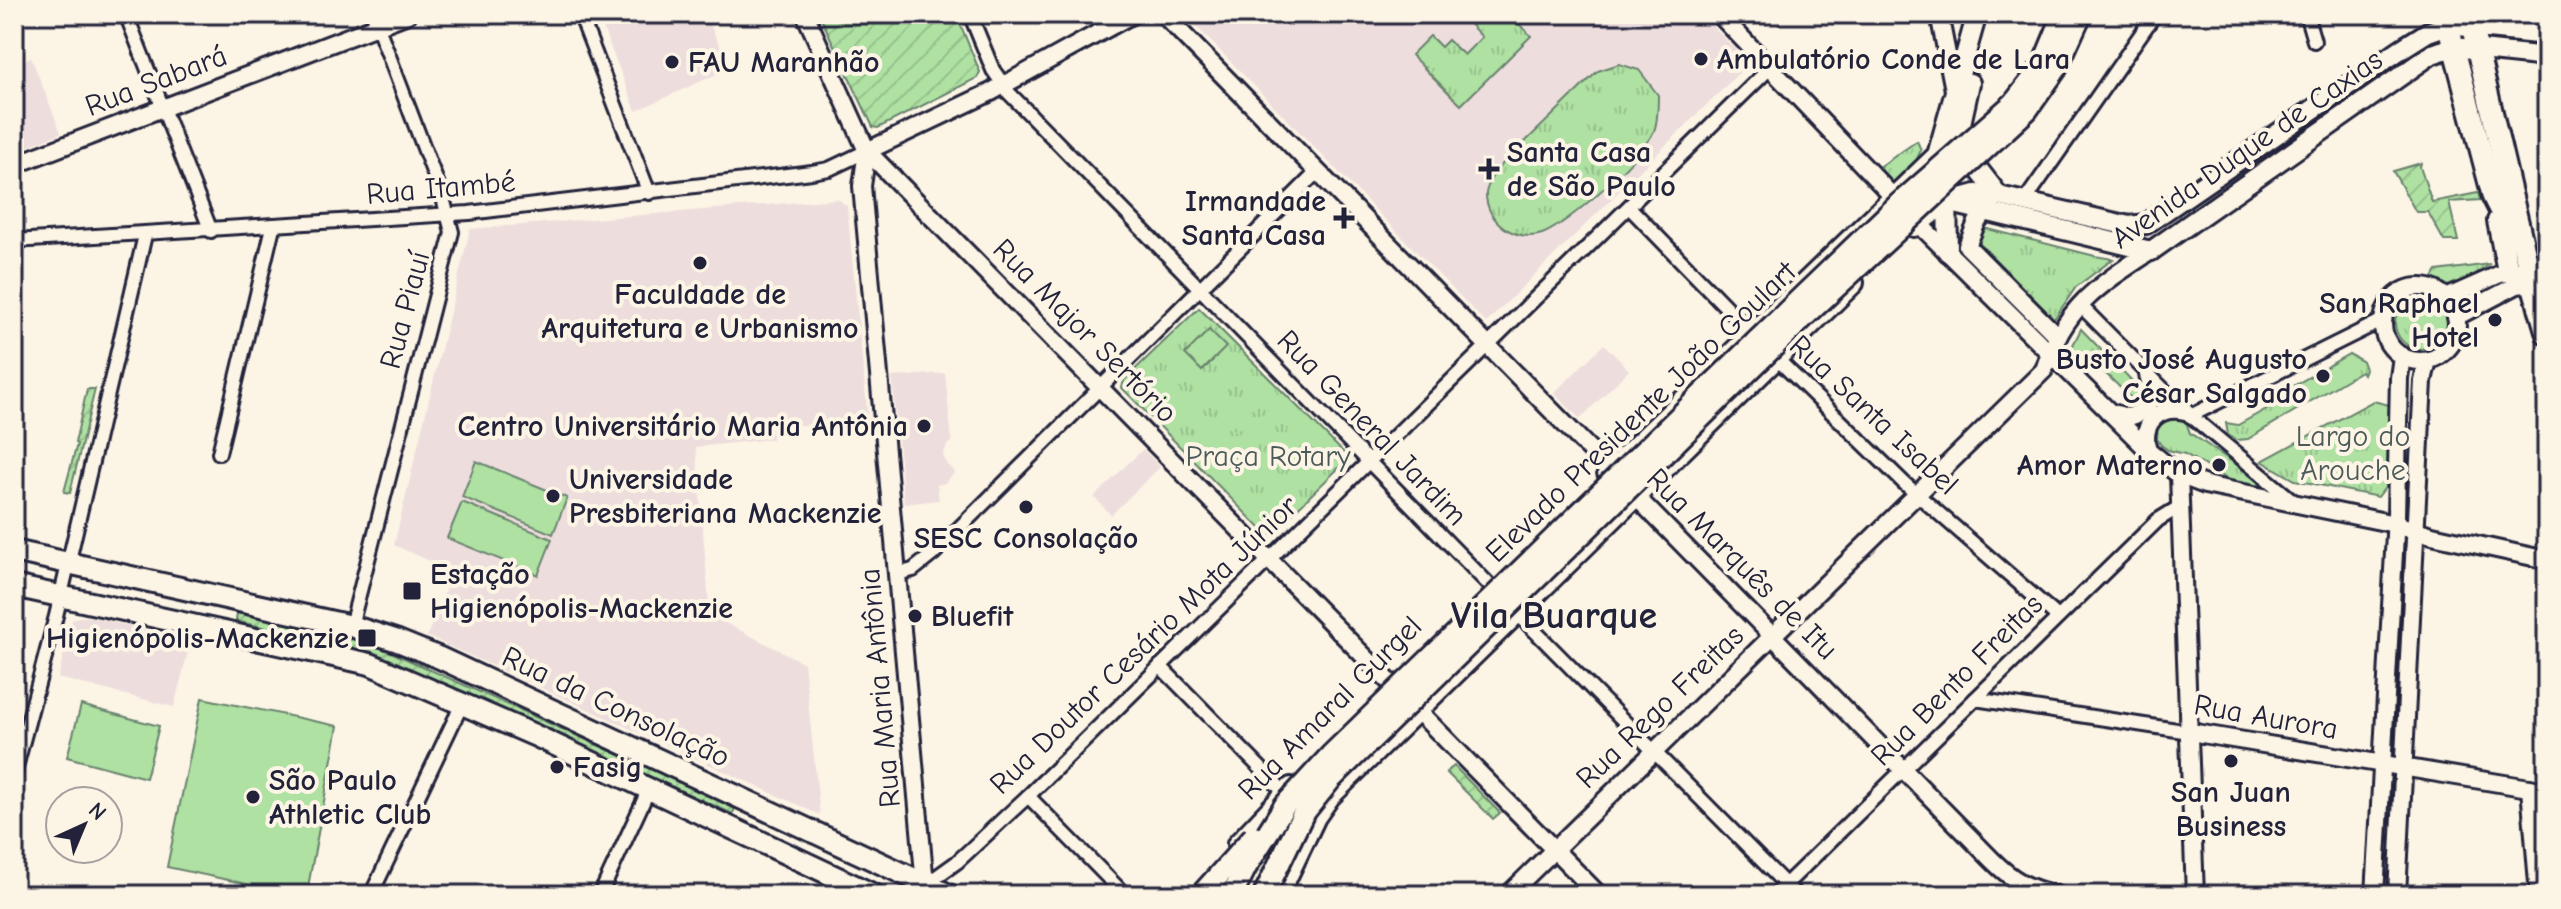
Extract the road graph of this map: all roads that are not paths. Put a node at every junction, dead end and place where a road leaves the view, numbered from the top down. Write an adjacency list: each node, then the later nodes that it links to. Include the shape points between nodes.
1 (126, 14): 27 (street)
2 (408, 14): 17 (street, Rua Sabará)
3 (580, 14): 34 (street)
4 (805, 14): 29 (street)
5 (970, 14): 25 (street, Rua General Jardim)
6 (1133, 14): 25 (street)
7 (1163, 14): 32 (street, Rua Marquês de Itu)
8 (1719, 14): 24 (street)
9 (1939, 14): 26 (street)
10 (1977, 14): 26 (main road)
11 (1984, 14): 28 (main road)
12 (2064, 14): 110 (main road, Elevado Presidente João Goulart, bridge, via 2042,67 2014,103 1901,202)
13 (2081, 14): 126 (main road, Elevado Presidente João Goulart, bridge, via 2056,69 2027,110 1796,325 1331,779 1303,814)
14 (2155, 14): 40 (street)
15 (2306, 14): 20 (street)
16 (2446, 19): 18 (main road, Avenida Duque de Caxias); 21 (main road); 35 (main road, Avenida Duque de Caxias)
17 (375, 20): 27 (street, Rua Sabará); 43 (street, Rua Piauí)
18 (2470, 20): 19 (main road, Avenida Duque de Caxias); 22 (main road)
19 (2547, 35)
20 (2314, 41)
21 (2453, 47): 22 (main road); 37 (main road); 38 (main road, Avenida Duque de Caxias, via 2426,58)
22 (2478, 49): 23 (main road); 53 (main road)
23 (2547, 57)
24 (1771, 67): 36 (street); 42 (street, Rua Doutor Cesário Mota Júnior)
25 (1003, 85): 29 (street); 54 (street, Rua General Jardim)
26 (1955, 95): 28 (main road)
27 (163, 109): 30 (street, Rua Sabará); 47 (street)
28 (1951, 138): 36 (main road); 39 (main road); 41 (main road, via 1967,154)
29 (867, 151): 31 (street, Rua Major Sertório); 33 (street, Rua Maria Antônia); 34 (street, Rua Itambé, via 829,169)
30 (14, 165)
31 (886, 170): 33 (street, via 871,170); 68 (street, Rua Major Sertório)
32 (1318, 171): 54 (street); 62 (street, Rua Marquês de Itu)
33 (863, 178): 86 (street, Rua Maria Antônia)
34 (649, 193): 43 (street, Rua Itambé)
35 (2192, 194): 38 (main road); 45 (main road, Avenida Duque de Caxias)
36 (1892, 196): 44 (street); 59 (main road, Rua Amaral Gurgel)
37 (2493, 197): 52 (main road); 53 (main road)
38 (2226, 198): 50 (main road, Avenida Duque de Caxias)
39 (1947, 202): 41 (main road, via 1973,195); 44 (main road); 51 (main road)
40 (2024, 202): 41 (main road); 45 (main road, via 2129,226)
41 (1993, 203): 50 (main road); 61 (street, via 1967,246)
42 (1629, 207): 59 (street, Rua Santa Isabel); 62 (street, Rua Doutor Cesário Mota Júnior)
43 (449, 215): 46 (street, Rua Itambé); 92 (street, Rua Piauí, via 450,242)
44 (1918, 223): 51 (street); 65 (main road, Rua Amaral Gurgel)
45 (2146, 224): 50 (main road)
46 (273, 227): 47 (street, Rua Itambé); 72 (street)
47 (211, 231): 48 (street, Rua Itambé)
48 (145, 235): 49 (street, Rua Itambé); 85 (street)
49 (14, 241)
50 (2151, 251): 56 (street, Avenida Duque de Caxias)
51 (1948, 252): 63 (street)
52 (2508, 271): 53 (street); 55 (street)
53 (2536, 279): 57 (street); 60 (main road)
54 (1199, 288): 68 (street); 73 (street, Rua General Jardim)
55 (2446, 298): 57 (street); 58 (street, via 2428,288 2408,289 2391,301)
56 (2079, 304): 61 (street); 67 (street)
57 (2456, 317): 66 (street, via 2451,345)
58 (2383, 320): 64 (street, via 2386,339); 70 (street)
59 (1750, 332): 65 (street, Rua Santa Isabel); 74 (main road, Rua Amaral Gurgel)
60 (2547, 334)
61 (2058, 337): 63 (street)
62 (1488, 344): 73 (street, Rua Doutor Cesário Mota Júnior); 74 (street, Rua Marquês de Itu)
63 (2049, 354): 69 (street); 76 (street, Rua Rego Freitas, via 2044,370)
64 (2402, 356): 66 (street); 80 (street)
65 (1777, 359): 76 (street, Rua Santa Isabel); 77 (main road, Rua Amaral Gurgel)
66 (2428, 360): 81 (street)
67 (2148, 375): 69 (street, via 2152,391 2144,409 2123,417); 70 (street)
68 (1100, 386): 83 (street, Rua Major Sertório); 86 (street, via 927,560)
69 (2108, 411): 71 (street)
70 (2188, 414): 71 (street, via 2165,410 2152,419 2145,434); 78 (street)
71 (2148, 450): 75 (street)
72 (219, 453)
73 (1368, 461): 83 (street, Rua Doutor Cesário Mota Júnior); 88 (street, Rua General Jardim)
74 (1610, 470): 77 (street, Rua Marquês de Itu); 88 (main road, Rua Amaral Gurgel)
75 (2179, 475): 78 (street); 79 (street)
76 (1918, 495): 91 (street, Rua Santa Isabel); 93 (street, Rua Rego Freitas)
77 (1636, 496): 90 (main road, Rua Amaral Gurgel); 93 (street, Rua Marquês de Itu)
78 (2298, 504): 80 (street)
79 (2179, 507): 91 (street, Rua Bento Freitas, via 2158,520); 99 (street)
80 (2395, 524): 81 (street); 101 (street)
81 (2415, 530): 84 (street); 103 (street)
82 (14, 551): 85 (main road, Rua da Consolação)
83 (1270, 559): 94 (street, Rua Doutor Cesário Mota Júnior); 95 (street, Rua Major Sertório)
84 (2547, 560)
85 (68, 563): 89 (street); 92 (main road, Rua da Consolação)
86 (897, 574): 115 (street, Rua Maria Antônia)
87 (14, 586): 89 (main road, Rua da Consolação)
88 (1491, 587): 90 (street, Rua General Jardim); 95 (main road, Rua Amaral Gurgel)
89 (61, 596): 97 (main road, Rua da Consolação, via 348,658); 104 (street)
90 (1517, 613): 98 (main road, Rua Amaral Gurgel); 100 (street, Rua General Jardim)
91 (2058, 617): 96 (street, Rua Bento Freitas)
92 (351, 626): 115 (main road, Rua da Consolação, via 440,658)
93 (1773, 635): 100 (street, Rua Rego Freitas); 102 (street, Rua Marquês de Itu)
94 (1160, 666): 109 (street, Rua Doutor Cesário Mota Júnior); 110 (street)
95 (1393, 683): 98 (street, Rua Major Sertório); 110 (main road, Rua Amaral Gurgel)
96 (1975, 699): 99 (street, Rua Aurora); 102 (street, Rua Bento Freitas)
97 (462, 704): 107 (main road, Rua da Consolação); 116 (street)
98 (1418, 709): 105 (main road, Rua Amaral Gurgel); 113 (street, Rua Major Sertório)
99 (2190, 732): 101 (street, Rua Aurora); 133 (street)
100 (1653, 753): 113 (street, Rua Rego Freitas); 114 (street, Rua General Jardim)
101 (2382, 765): 103 (street, Rua Aurora); 111 (street)
102 (1904, 769): 114 (street, Rua Bento Freitas); 132 (street, Rua Marquês de Itu, via 2003,871 2030,889)
103 (2404, 769): 106 (street, Rua Aurora); 112 (street)
104 (14, 772)
105 (1347, 780): 125 (main road, via 1320,796 1295,822); 127 (main road, Rua Amaral Gurgel, via 1316,817)
106 (2530, 788): 108 (street, Rua Aurora); 136 (street)
107 (649, 789): 117 (street); 118 (main road, Rua da Consolação)
108 (2547, 791)
109 (1028, 796): 115 (street, Rua Doutor Cesário Mota Júnior); 120 (street)
110 (1279, 802): 121 (main road, Rua Amaral Gurgel); 122 (main road, bridge); 123 (main road); 124 (main road, Elevado Presidente João Goulart, bridge)
111 (2377, 840): 112 (street); 134 (street)
112 (2400, 840): 135 (street)
113 (1554, 850): 128 (street, Rua Rego Freitas); 129 (street, Rua Major Sertório)
114 (1785, 884): 130 (street, Rua Bento Freitas); 131 (street, Rua General Jardim)
115 (923, 890): 119 (main road, Rua da Consolação)
116 (371, 895)
117 (600, 895)
118 (874, 895)
119 (949, 895)
120 (1125, 895)
121 (1191, 895)
122 (1201, 895)
123 (1226, 895)
124 (1232, 895)
125 (1252, 895)
126 (1264, 895)
127 (1279, 895)
128 (1508, 895)
129 (1599, 895)
130 (1775, 895)
131 (1796, 895)
132 (2056, 895)
133 (2195, 895)
134 (2375, 895)
135 (2397, 895)
136 (2539, 895)

